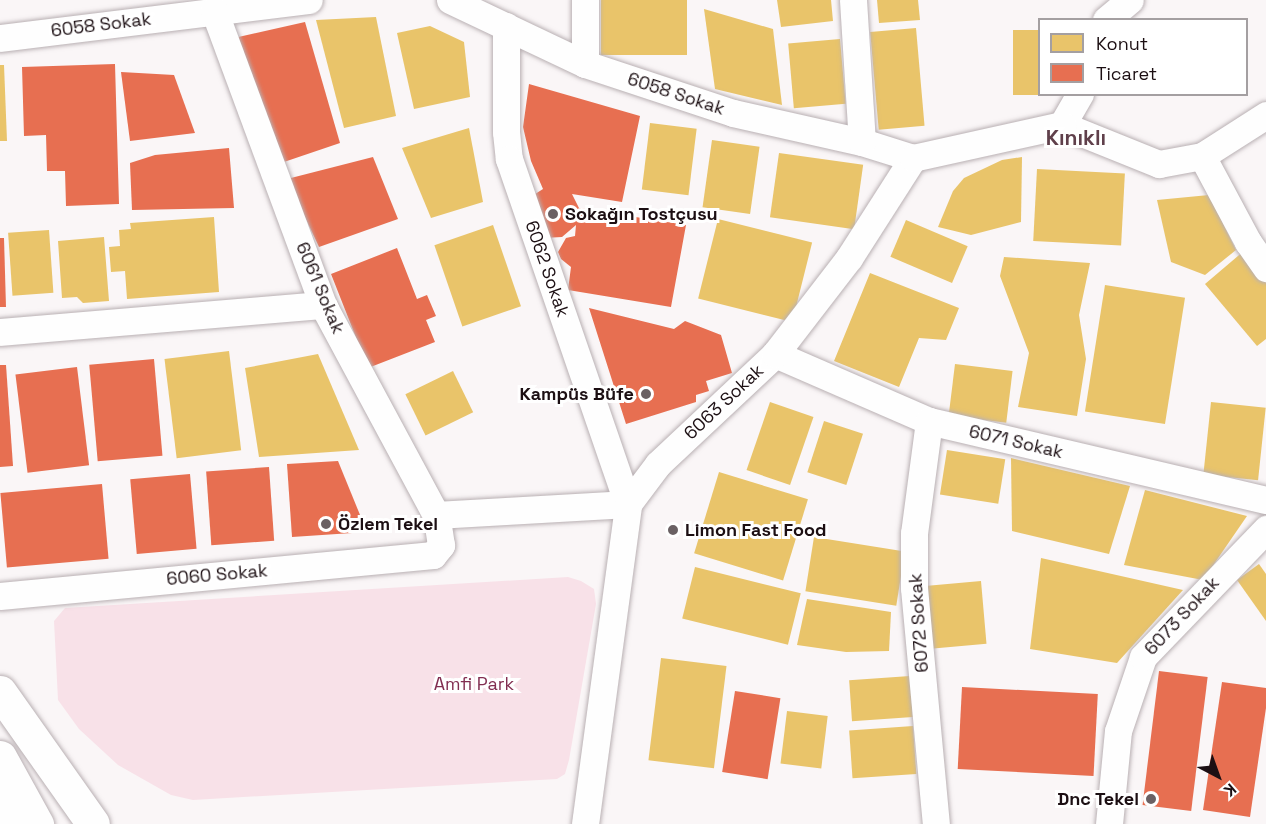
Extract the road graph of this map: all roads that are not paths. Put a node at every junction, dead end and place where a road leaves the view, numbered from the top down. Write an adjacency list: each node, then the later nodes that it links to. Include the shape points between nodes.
1 (309, 0): 7 (street, 6058 Sokak)
2 (450, 0): 10 (street, 6058 Sokak)
3 (585, 0): 12 (street)
4 (853, 0): 16 (street)
5 (1096, 0): 8 (street)
6 (1130, 0): 9 (street)
7 (214, 11): 11 (street, 6058 Sokak); 20 (street, 6061 Sokak)
8 (1097, 18)
9 (1108, 18)
10 (506, 26): 12 (street, 6058 Sokak); 25 (street, 6062 Sokak, via 509,159)
11 (0, 38)
12 (585, 64): 16 (street, 6058 Sokak, via 734,113)
13 (1079, 96): 15 (street)
14 (1266, 114): 17 (street)
15 (1062, 125): 17 (street, via 1159,164); 18 (street)
16 (862, 142): 18 (street, 6058 Sokak)
17 (1202, 156): 19 (street)
18 (913, 158): 22 (street, 6063 Sokak, via 849,258)
19 (1266, 268)
20 (323, 305): 21 (street); 26 (street, 6061 Sokak)
21 (0, 332)
22 (775, 354): 23 (street, 6071 Sokak); 25 (street, 6063 Sokak, via 658,464)
23 (929, 422): 24 (street, 6071 Sokak); 36 (street, 6072 Sokak, via 914,533 914,588)
24 (1266, 501)
25 (628, 504): 26 (street); 35 (street, 6063 Sokak)
26 (436, 515): 28 (street, 6061 Sokak, via 441,545)
27 (1266, 529): 37 (street, 6073 Sokak, via 1143,657 1118,731)
28 (433, 555): 29 (street, 6060 Sokak)
29 (0, 596)
30 (0, 692): 34 (street)
31 (0, 758): 32 (street, via 8,804); 33 (street)
32 (5, 824)
33 (37, 824)
34 (93, 824)
35 (585, 824)
36 (936, 824)
37 (1109, 824)

